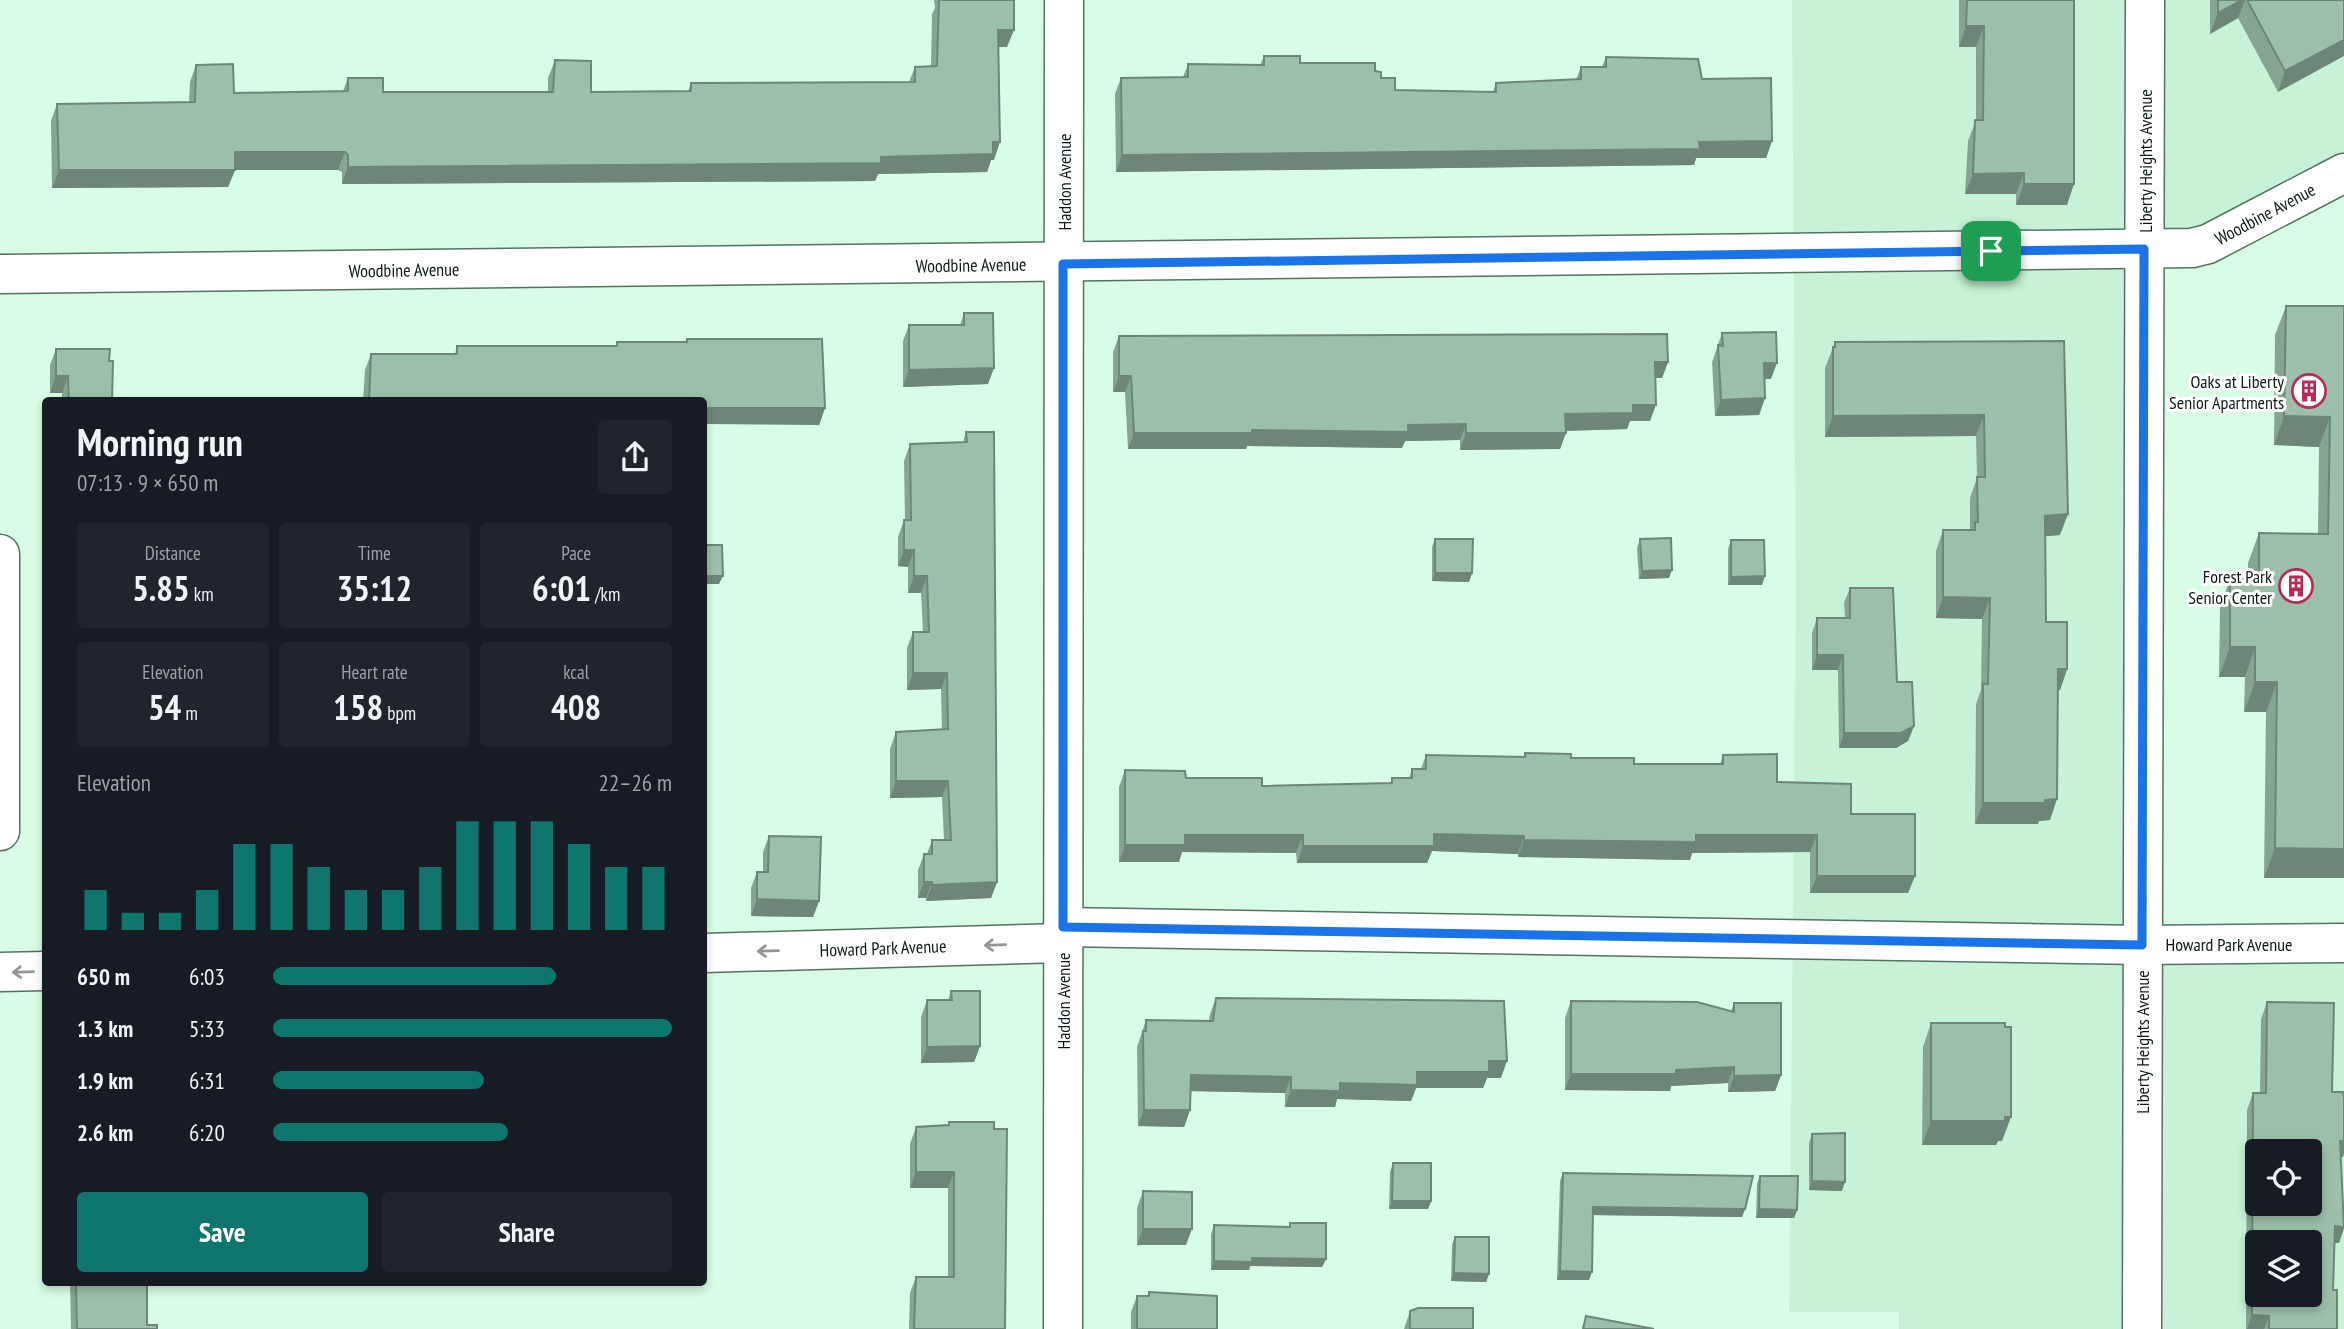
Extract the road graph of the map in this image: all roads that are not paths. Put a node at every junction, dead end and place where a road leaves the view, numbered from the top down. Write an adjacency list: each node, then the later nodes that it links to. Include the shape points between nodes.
1 (1064, 0): 5 (street, Haddon Avenue)
2 (2146, 0): 4 (street, Liberty Heights Avenue)
3 (2344, 173): 4 (street, Woodbine Avenue, via 2208,244)
4 (2144, 249): 5 (street, Woodbine Avenue); 12 (street, Liberty Heights Avenue)
5 (1063, 264): 6 (street, Woodbine Avenue); 10 (street, Haddon Avenue)
6 (0, 274)
7 (0, 554): 8 (street)
8 (0, 797): 9 (street)
9 (0, 831)
10 (1063, 935): 12 (street, Howard Park Avenue); 13 (street, Howard Park Avenue, one-way to 13); 16 (street, Haddon Avenue)
11 (2344, 943): 12 (street, Howard Park Avenue)
12 (2142, 945): 17 (street, Liberty Heights Avenue)
13 (707, 953)
14 (42, 971): 15 (street, one-way to 15)
15 (0, 972)
16 (1063, 1329)
17 (2142, 1329)

